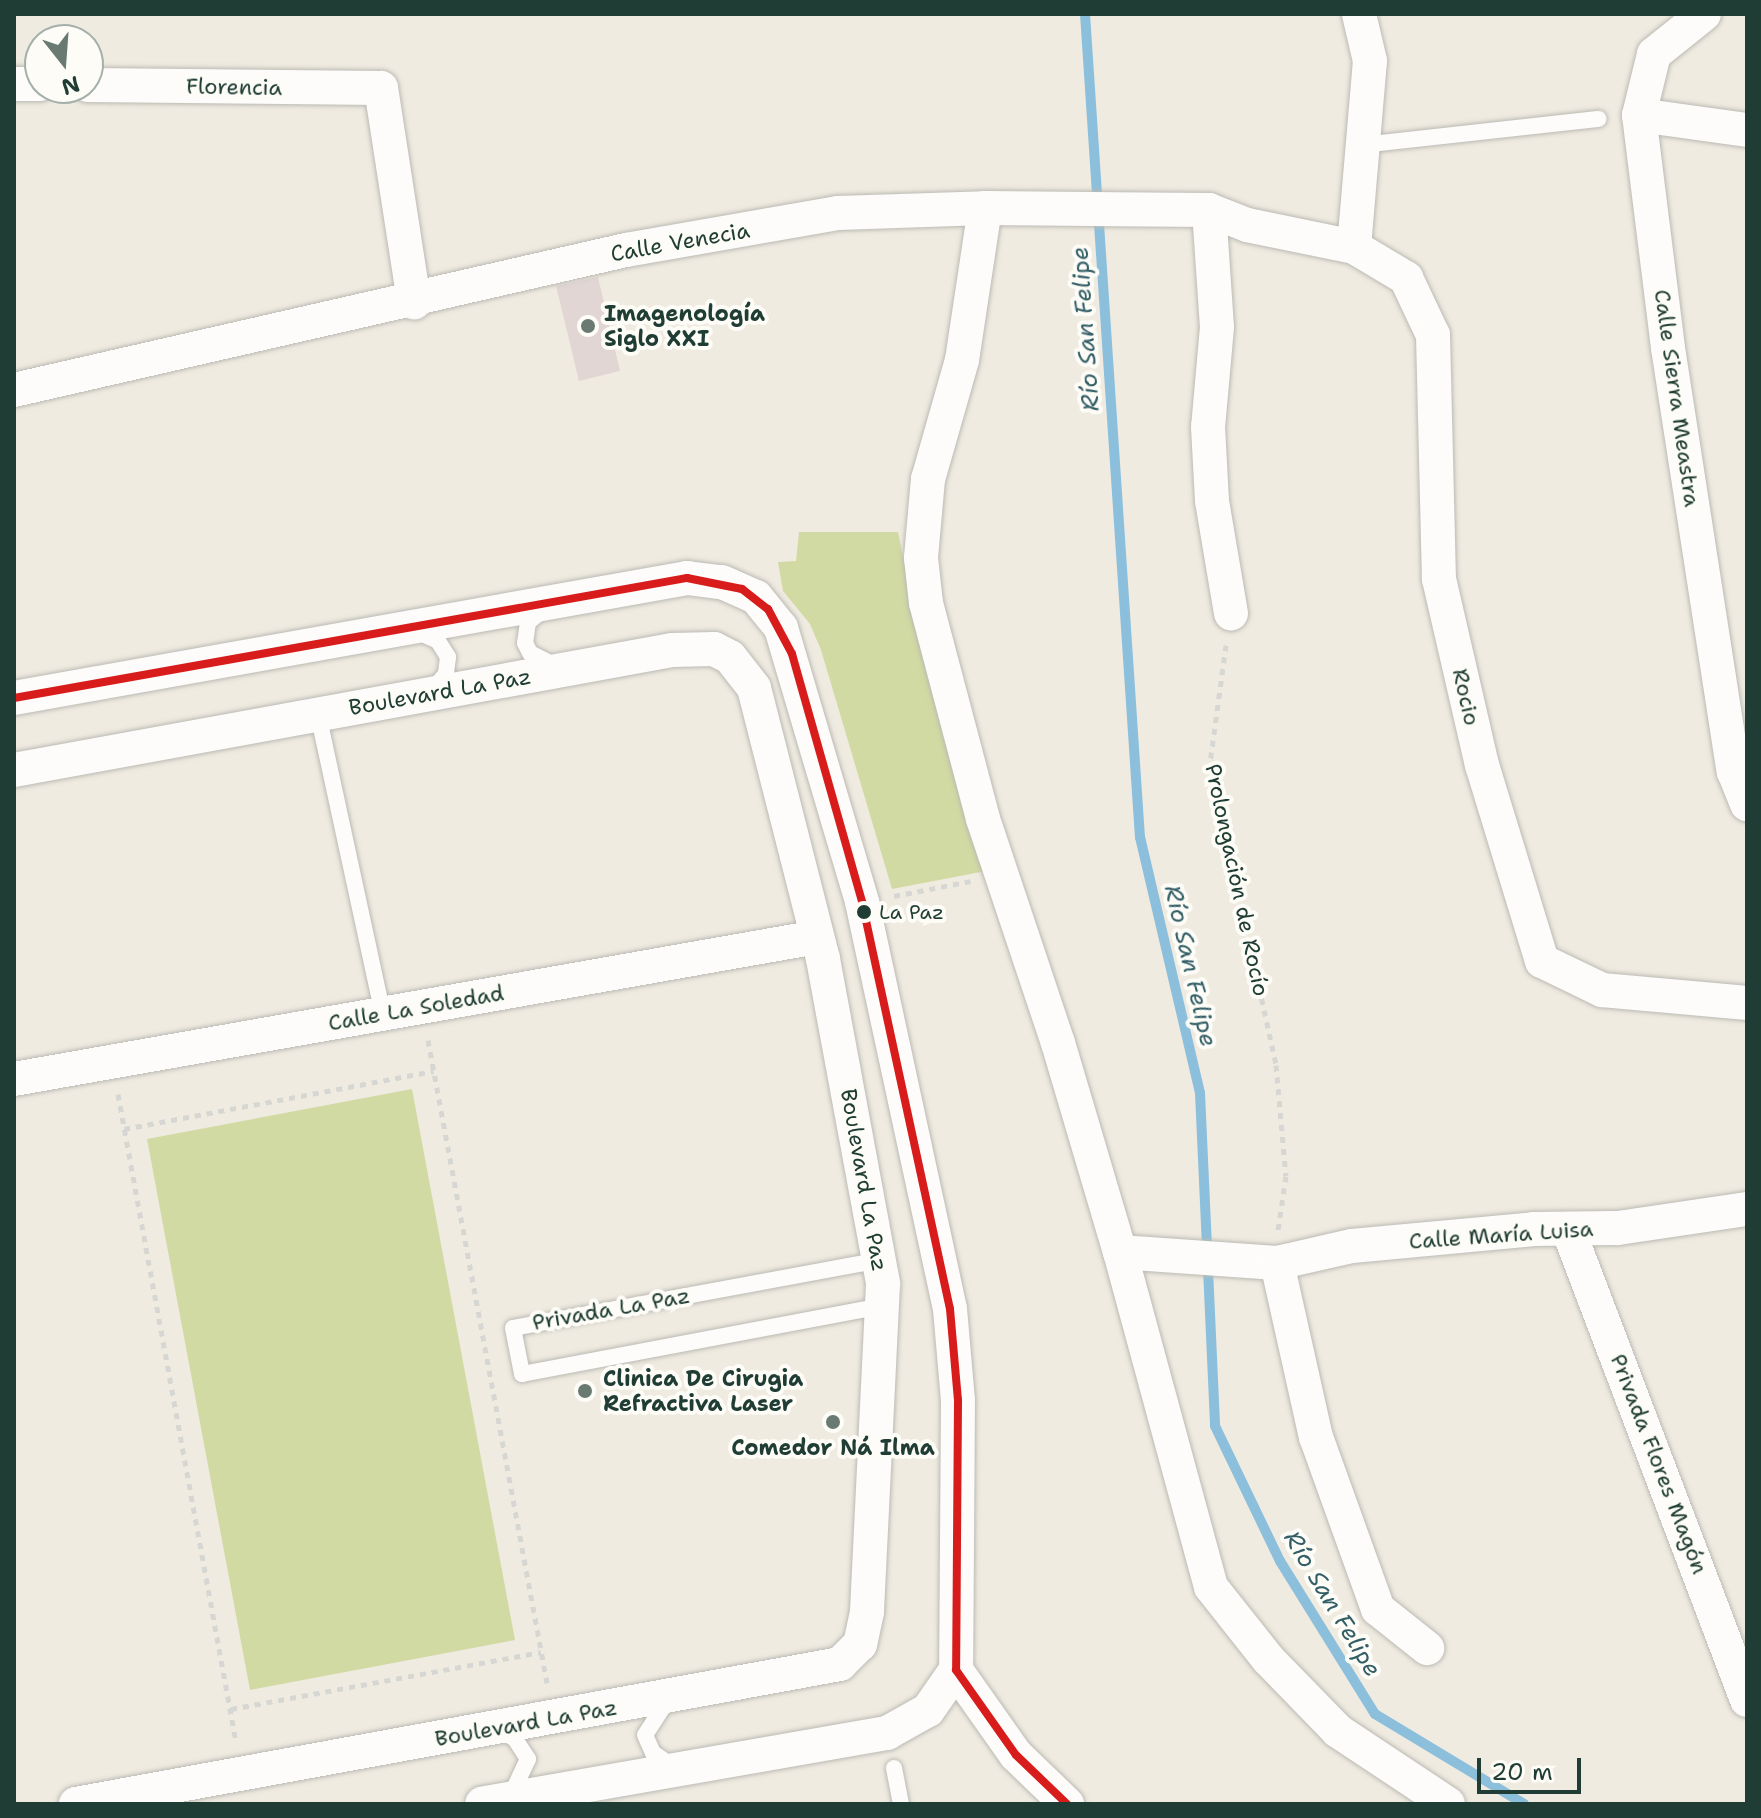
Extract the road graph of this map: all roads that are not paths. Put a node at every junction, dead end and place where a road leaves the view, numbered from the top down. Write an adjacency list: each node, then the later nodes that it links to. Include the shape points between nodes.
1 (1359, 14): 7 (street, via 1370,61)
2 (1704, 14): 4 (street, Calle Sierra Meastra, via 1654,54)
3 (104, 85): 11 (street, Florencia, via 381,88)
4 (1639, 115): 6 (street); 21 (street, Calle Sierra Meastra, via 1668,348)
5 (1599, 119): 7 (lane)
6 (1747, 130)
7 (1362, 145): 10 (street)
8 (985, 208): 9 (street, Calle Venecia); 11 (street, Calle Venecia, via 838,213 626,250); 29 (street, via 965,348 928,479 922,573 983,819)
9 (1209, 210): 10 (street, Calle Venecia, via 1247,225); 14 (street, via 1217,327 1208,442)
10 (1354, 247): 24 (street, Rocio, via 1406,278 1433,335 1439,579 1482,765 1542,961 1602,990)
11 (414, 302): 12 (street, Calle Venecia)
12 (14, 390)
13 (558, 600): 15 (street); 16 (lane, via 528,622 525,643 540,661); 34 (street, via 661,581 713,580 762,603 792,654 868,928 950,1309 958,1400)
14 (1231, 613)
15 (406, 627): 17 (lane, via 438,641 448,657 446,674); 18 (street)
16 (568, 668): 17 (street, Boulevard La Paz); 23 (street, Boulevard La Paz, via 693,647 714,649 743,670 760,707)
17 (423, 695): 19 (street, Boulevard La Paz)
18 (14, 698)
19 (318, 714): 20 (street, Boulevard La Paz); 25 (lane)
20 (14, 770)
21 (1741, 772): 22 (street, Calle Sierra Meastra)
22 (1747, 804)
23 (817, 937): 25 (street, Calle La Soledad); 30 (street, Boulevard La Paz)
24 (1747, 1003)
25 (383, 1014): 26 (street, Calle La Soledad)
26 (14, 1079)
27 (1747, 1209): 28 (street, Calle María Luisa, via 1618,1228)
28 (1568, 1229): 31 (street, Calle María Luisa, via 1352,1246); 36 (street, Privada Flores Magón)
29 (1120, 1252): 31 (street, Calle María Luisa); 44 (street, via 1198,1551 1219,1603 1353,1745)
30 (880, 1260): 32 (street, Boulevard La Paz); 32 (lane, Privada La Paz, via 513,1328 522,1374)
31 (1266, 1262): 33 (street, via 1316,1437 1378,1609)
32 (883, 1306): 35 (street, Boulevard La Paz, via 867,1612 860,1644 840,1664 821,1671)
33 (1427, 1648)
34 (956, 1670): 39 (street, via 928,1710 887,1733); 43 (street, via 1007,1744)
35 (671, 1698): 37 (street, Boulevard La Paz); 39 (lane, via 645,1735 653,1753)
36 (1747, 1700)
37 (498, 1728): 40 (lane, via 515,1739 528,1759); 41 (street, Boulevard La Paz)
38 (894, 1768): 42 (lane)
39 (682, 1770): 40 (street)
40 (496, 1801)
41 (76, 1804)
42 (901, 1804)
43 (1067, 1804)
44 (1448, 1804)

